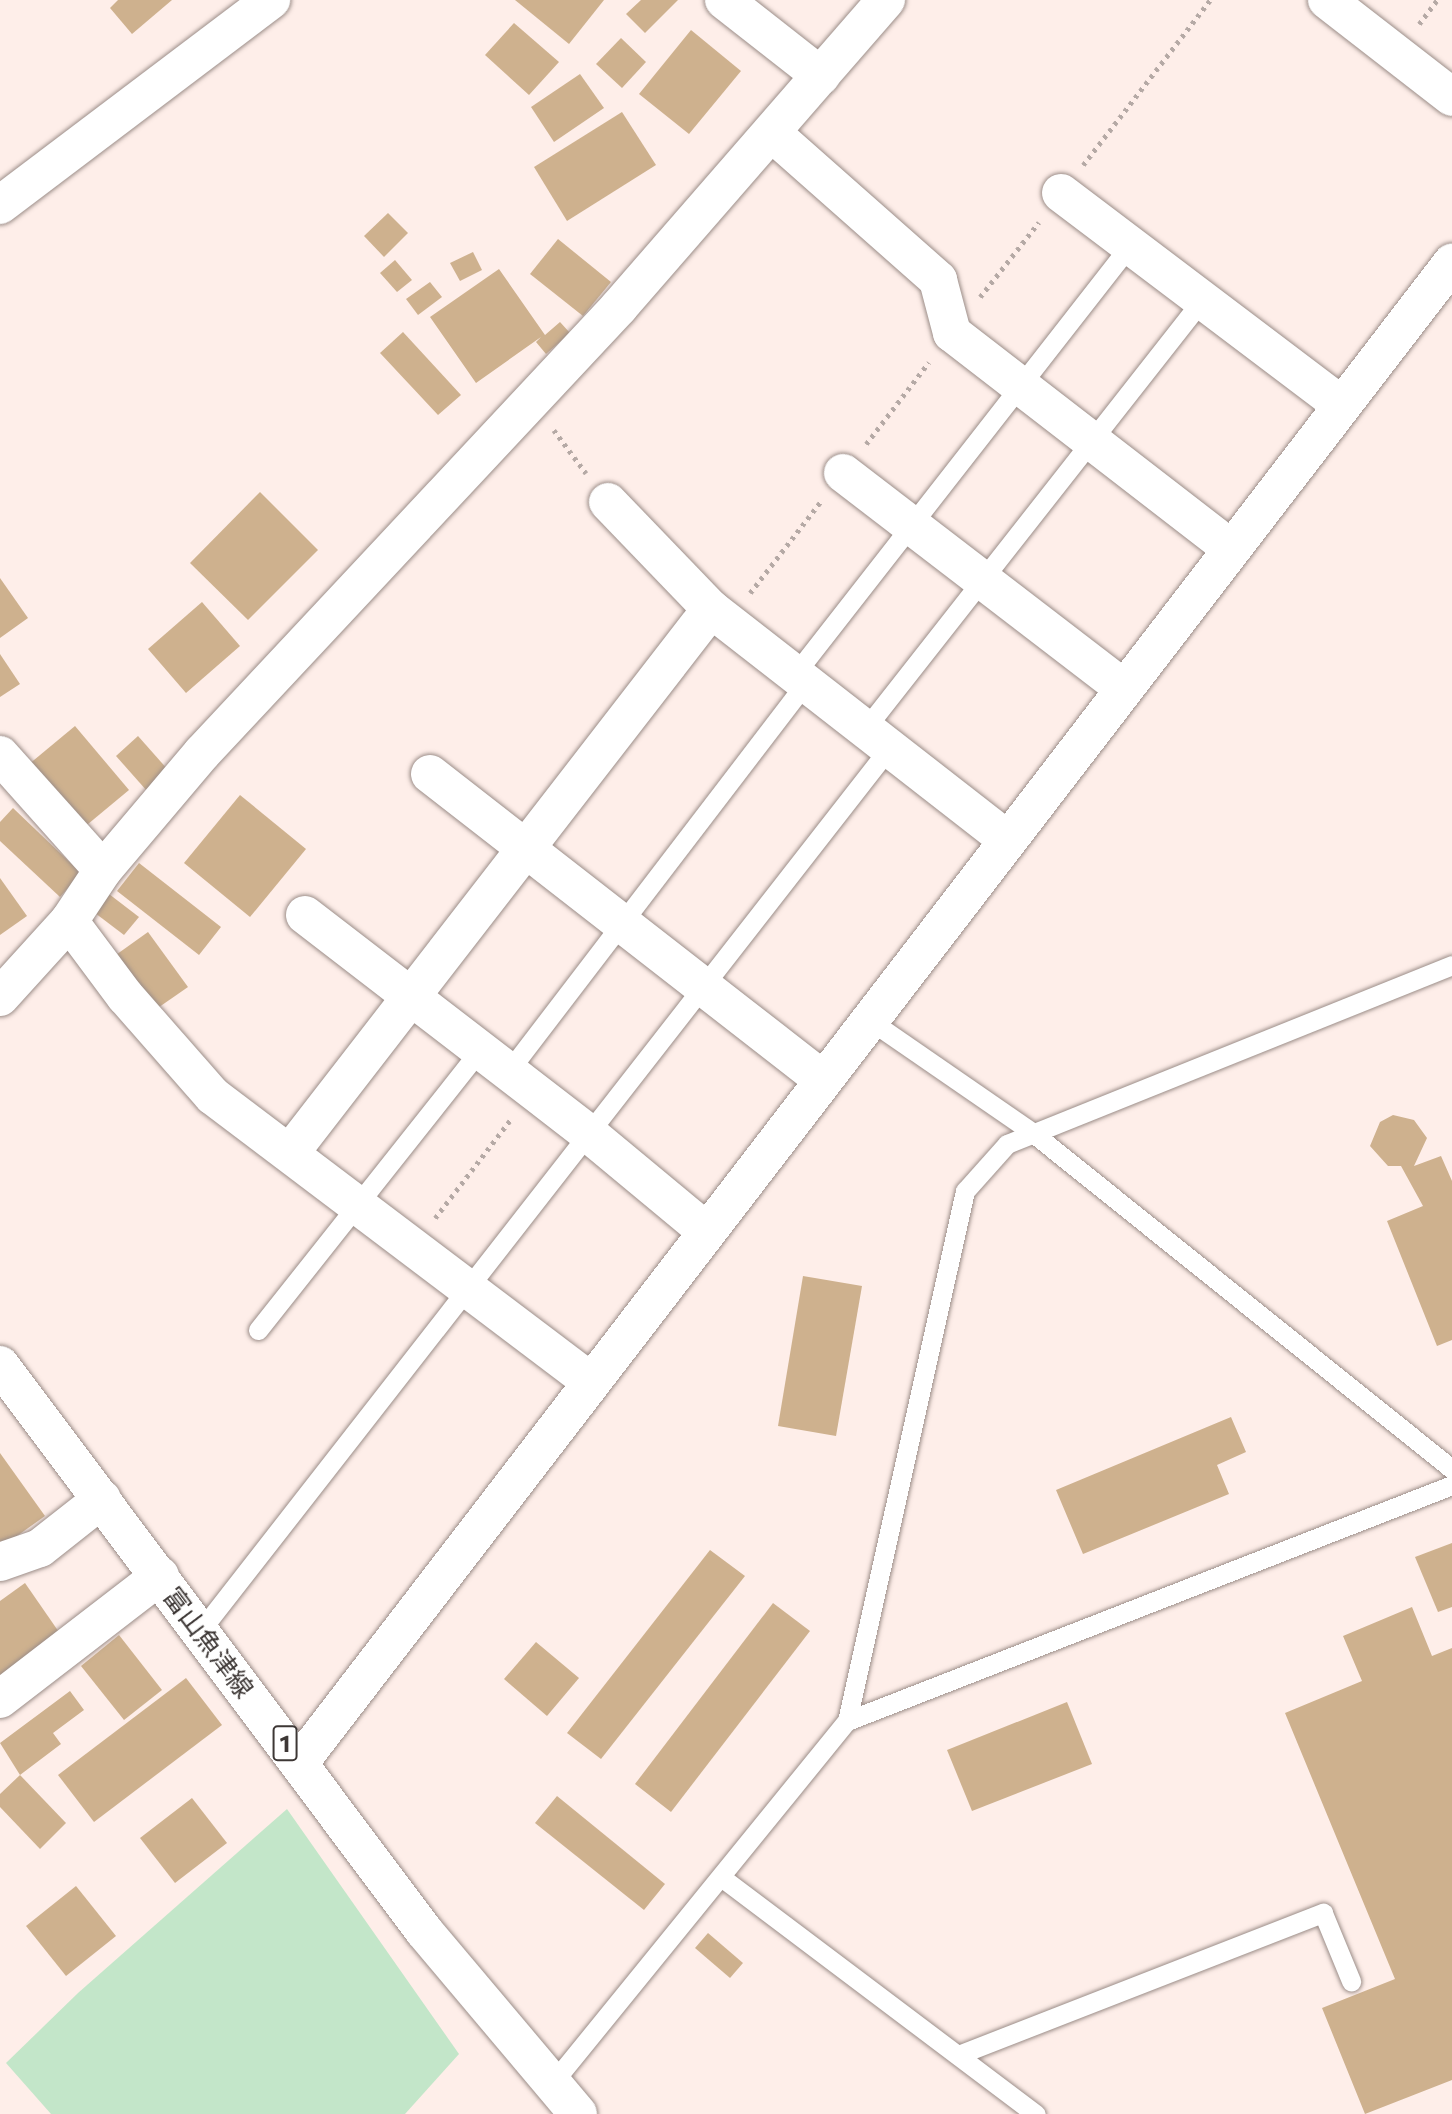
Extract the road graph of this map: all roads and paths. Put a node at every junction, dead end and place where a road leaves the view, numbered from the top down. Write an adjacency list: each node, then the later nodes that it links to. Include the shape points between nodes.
1 (271, 0): 9 (street)
2 (724, 0): 5 (street)
3 (886, 0): 5 (street)
4 (1327, 0): 6 (street)
5 (821, 76): 7 (street)
6 (1452, 97)
7 (772, 132): 13 (street, via 938,280 952,333); 14 (street)
8 (1061, 193): 10 (street)
9 (0, 205)
10 (1130, 245): 12 (street); 13 (lane)
11 (1452, 263): 15 (street)
12 (1202, 300): 15 (street); 16 (lane)
13 (1022, 387): 16 (street); 19 (lane)
14 (531, 400): 18 (path); 30 (street, via 202,753)
15 (1340, 404): 20 (street)
16 (1091, 440): 20 (street); 21 (lane)
17 (843, 473): 19 (street)
18 (608, 502): 22 (street)
19 (911, 526): 21 (street); 23 (lane)
20 (1229, 548): 24 (street)
21 (983, 581): 24 (street); 25 (lane)
22 (711, 608): 23 (street); 29 (street)
23 (800, 678): 25 (street); 33 (lane)
24 (1122, 687): 28 (street)
25 (877, 738): 28 (street); 35 (lane)
26 (0, 755): 30 (street)
27 (430, 774): 29 (street)
28 (1006, 839): 38 (street)
29 (526, 848): 33 (street); 37 (street)
30 (103, 870): 32 (street)
31 (305, 915): 37 (street)
32 (69, 921): 36 (street); 43 (street, via 125,996 214,1096)
33 (621, 926): 35 (street); 39 (lane)
34 (1452, 965): 42 (lane)
35 (702, 988): 40 (street); 41 (lane)
36 (0, 997)
37 (411, 997): 39 (street); 43 (street)
38 (868, 1019): 40 (street); 42 (lane)
39 (507, 1071): 41 (street); 44 (lane); 46 (path)
40 (822, 1079): 45 (street)
41 (588, 1133): 45 (street); 47 (lane)
42 (1033, 1133): 51 (lane); 58 (lane, via 1007,1144 965,1191)
43 (290, 1153): 44 (street)
44 (359, 1205): 46 (street); 48 (lane)
45 (706, 1231): 50 (street)
46 (413, 1247): 47 (street)
47 (468, 1288): 50 (street); 56 (lane)
48 (258, 1330)
49 (0, 1365): 53 (street, 富山魚津線 / 1)
50 (591, 1382): 59 (street)
51 (1452, 1469)
52 (1452, 1485): 58 (lane)
53 (102, 1499): 54 (street, via 40,1548); 55 (street, 富山魚津線 / 1)
54 (0, 1562)
55 (160, 1576): 56 (street, 富山魚津線 / 1); 57 (street)
56 (201, 1630): 59 (street, 富山魚津線 / 1)
57 (0, 1699)
58 (847, 1721): 60 (lane)
59 (300, 1762): 63 (street, 富山魚津線 / 1, via 424,1931)
60 (721, 1877): 62 (lane); 63 (lane)
61 (1351, 1981): 62 (lane, via 1323,1913)
62 (958, 2055): 65 (lane)
63 (550, 2086): 64 (street, 富山魚津線 / 1)
64 (578, 2114)
65 (1035, 2114)

